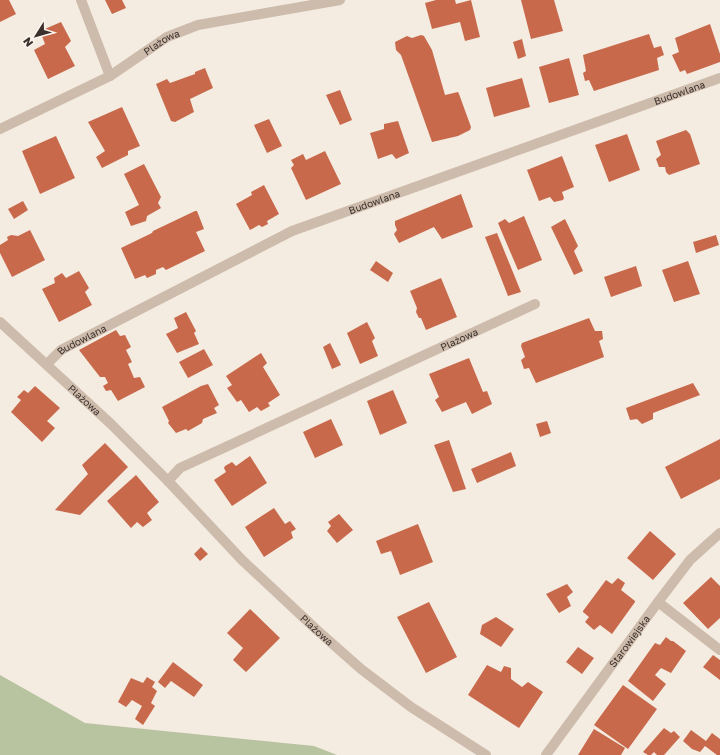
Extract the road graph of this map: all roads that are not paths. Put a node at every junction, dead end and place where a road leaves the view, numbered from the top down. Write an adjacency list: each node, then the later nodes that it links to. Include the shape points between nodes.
1 (81, 0): 3 (street)
2 (340, 0): 3 (street, Plażowa, via 198,25 167,37)
3 (110, 76): 5 (street, Plażowa)
4 (720, 78): 8 (street, Budowlana, via 292,231 61,350)
5 (0, 129)
6 (535, 304): 9 (street, Plażowa, via 180,468)
7 (0, 322): 8 (street, Plażowa)
8 (47, 364): 9 (street, Plażowa)
9 (168, 480): 13 (street, Plażowa, via 242,560 361,669 411,707)
10 (720, 533): 11 (street, Starowiejska, via 690,560)
11 (658, 602): 12 (street); 14 (street, Starowiejska)
12 (720, 650)
13 (486, 755)
14 (546, 755)

